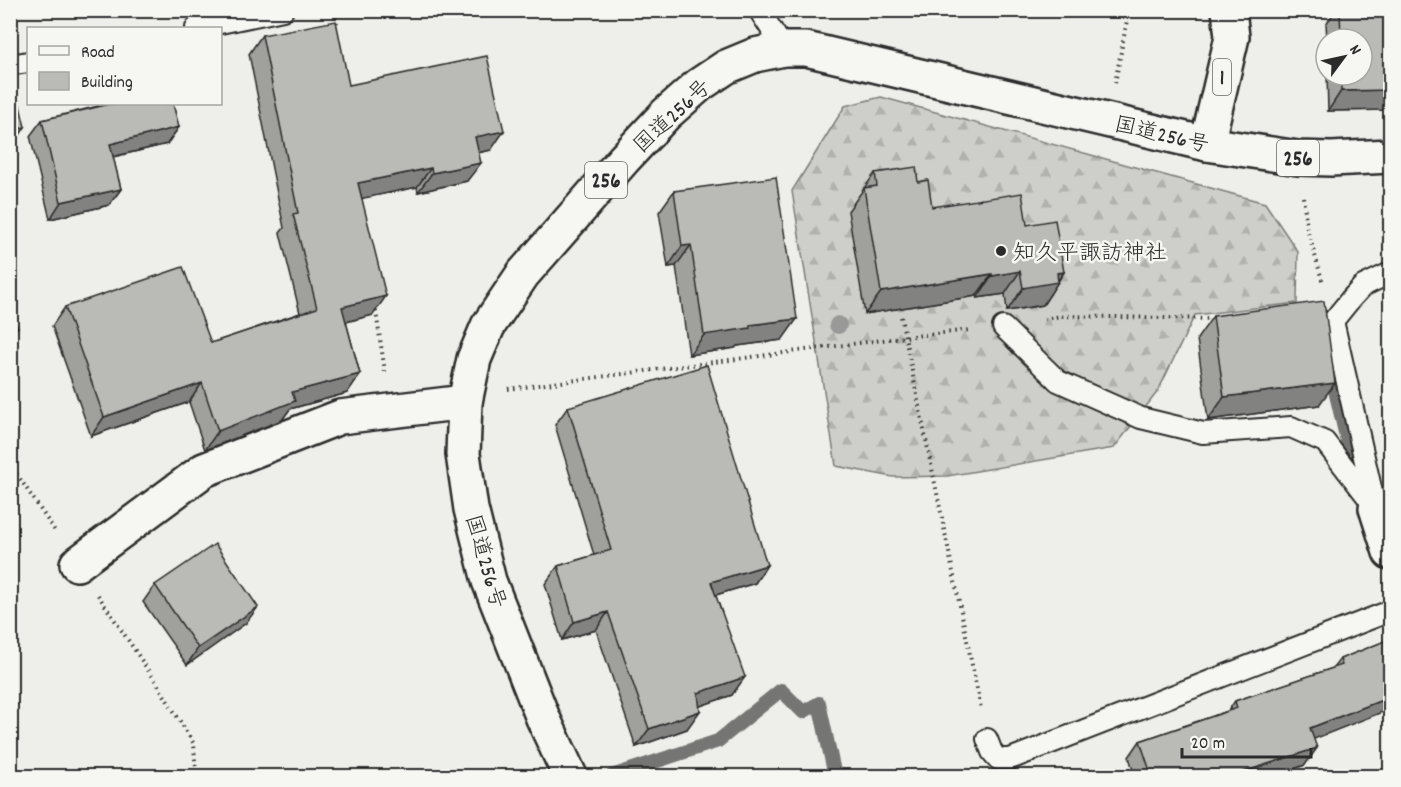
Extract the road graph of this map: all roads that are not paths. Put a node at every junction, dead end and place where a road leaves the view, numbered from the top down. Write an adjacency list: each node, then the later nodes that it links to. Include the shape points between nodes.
1 (283, 10): 4 (lane)
2 (759, 10): 5 (lane)
3 (1230, 10): 8 (main road, 1, via 1232,37)
4 (201, 27)
5 (784, 50): 8 (main road, 国道256号 / 256, via 806,49); 12 (main road, 国道256号 / 256, via 755,55 726,67 666,114 631,151 523,274 488,326 474,359)
6 (27, 62): 7 (lane)
7 (10, 65)
8 (1208, 144): 9 (main road, 国道256号 / 256, via 1298,158)
9 (1390, 156)
10 (1390, 273): 13 (lane, via 1363,286 1333,321)
11 (1003, 327): 13 (lane, via 1058,381 1141,418 1203,434 1291,427 1325,442)
12 (465, 398): 15 (main road, via 340,417 204,470); 18 (main road, 国道256号 / 256, via 463,454 471,509 489,581)
13 (1376, 508): 14 (main road)
14 (1390, 552)
15 (77, 564)
16 (1390, 611): 17 (lane, via 1010,759 998,759)
17 (987, 739)
18 (570, 777)

